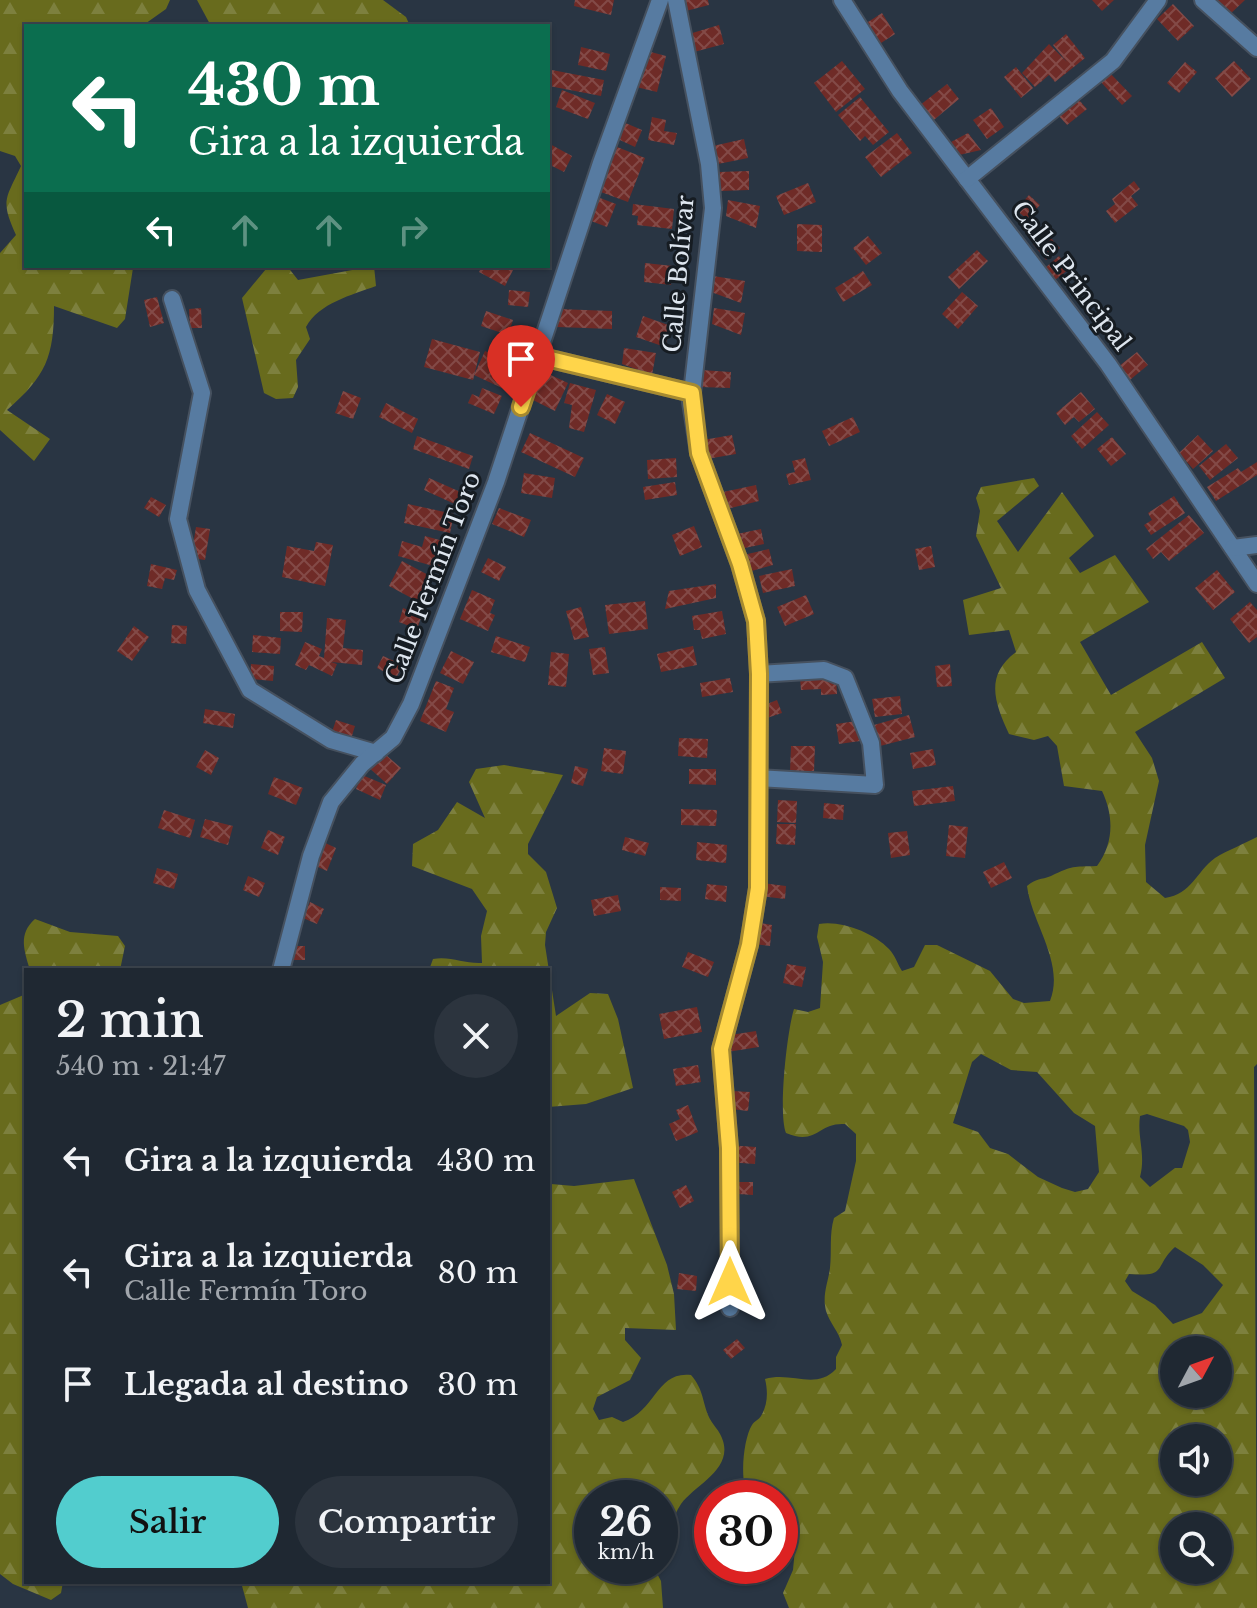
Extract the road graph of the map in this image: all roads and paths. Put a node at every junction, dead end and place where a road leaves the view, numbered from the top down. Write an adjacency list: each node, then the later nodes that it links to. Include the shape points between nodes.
1 (660, 0): 9 (street, Calle Fermín Toro)
2 (676, 0): 10 (street, Calle Bolívar, via 713,208)
3 (842, 0): 7 (street, Calle Principal, via 900,91)
4 (1158, 0): 7 (street, via 1113,61)
5 (1203, 0): 6 (street)
6 (1257, 48)
7 (967, 179): 12 (street, Calle Principal, via 1108,364)
8 (172, 299): 15 (street, via 202,393 178,519 197,590 250,690 331,740)
9 (538, 356): 10 (street); 15 (street, Calle Fermín Toro, via 411,704 393,738)
10 (692, 393): 14 (street, Calle Bolívar, via 699,453 756,621)
11 (1257, 545): 12 (street)
12 (1233, 548): 13 (street, Calle Principal)
13 (1257, 584)
14 (759, 674): 16 (street, Calle Bolívar); 16 (street, via 824,670 845,678 871,743 875,785)
15 (376, 753): 17 (street, Calle Fermín Toro, via 331,802)
16 (759, 778): 18 (street, Calle Bolívar, via 758,888 747,958 721,1049 729,1148)
17 (282, 968)
18 (730, 1308)

